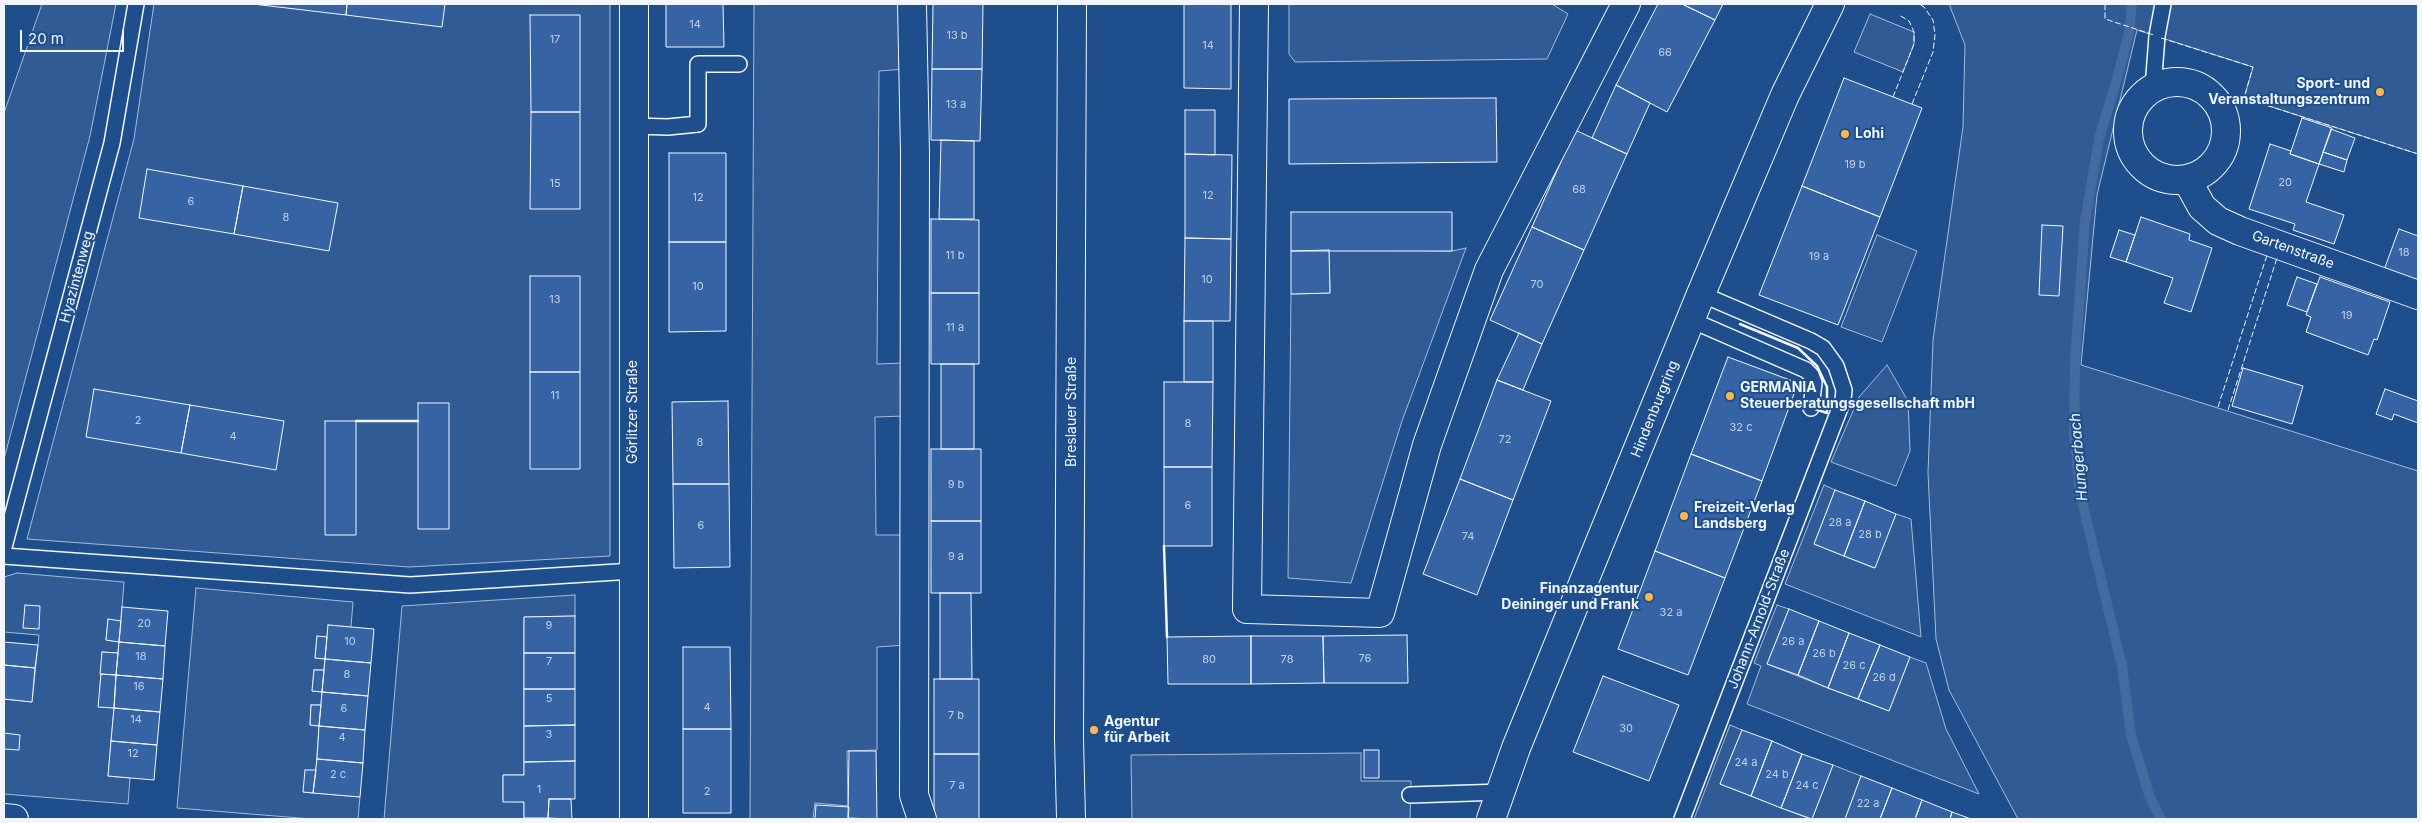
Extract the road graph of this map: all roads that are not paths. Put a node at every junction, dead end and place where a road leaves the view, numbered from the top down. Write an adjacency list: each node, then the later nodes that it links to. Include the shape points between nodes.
1 (136, 4): 17 (lane, Hyazintenweg, via 112,143)
2 (634, 4): 11 (street, Görlitzer Straße)
3 (912, 4): 25 (street, via 915,154 914,795)
4 (1072, 4): 26 (street, Breslauer Straße)
5 (1254, 4): 6 (street, via 1247,609 1380,613 1427,445 1489,270)
6 (1626, 4)
7 (1830, 4): 13 (street, Hindenburgring, via 1785,95)
8 (2163, 4): 10 (lane, via 2157,36)
9 (739, 64): 11 (lane, via 698,64 698,124)
10 (2154, 88): 12 (street, via 2142,96 2128,122 2132,151 2141,165 2154,175 2170,180); 12 (street, via 2170,82 2187,82 2203,88 2224,114 2227,131 2224,148 2215,163)
11 (634, 126): 19 (street, Görlitzer Straße)
12 (2187, 180): 14 (street, Gartenstraße, via 2202,207 2218,221)
13 (1702, 294): 15 (street, Hindenburgring); 28 (lane, Johann-Arnold-Straße, via 1823,348 1836,366 1844,390 1843,400)
14 (2418, 295)
15 (1691, 320): 16 (lane, via 1806,370 1814,383); 20 (street, Hindenburgring, via 1516,748)
16 (1811, 408)
17 (4, 547)
18 (4, 556): 19 (lane, via 410,585)
19 (633, 571): 24 (street, Görlitzer Straße)
20 (1502, 792): 21 (lane); 27 (street, Hindenburgring)
21 (1410, 795)
22 (4, 818): 23 (street)
23 (14, 819)
24 (634, 819)
25 (922, 819)
26 (1071, 819)
27 (1491, 819)
28 (1682, 819)

